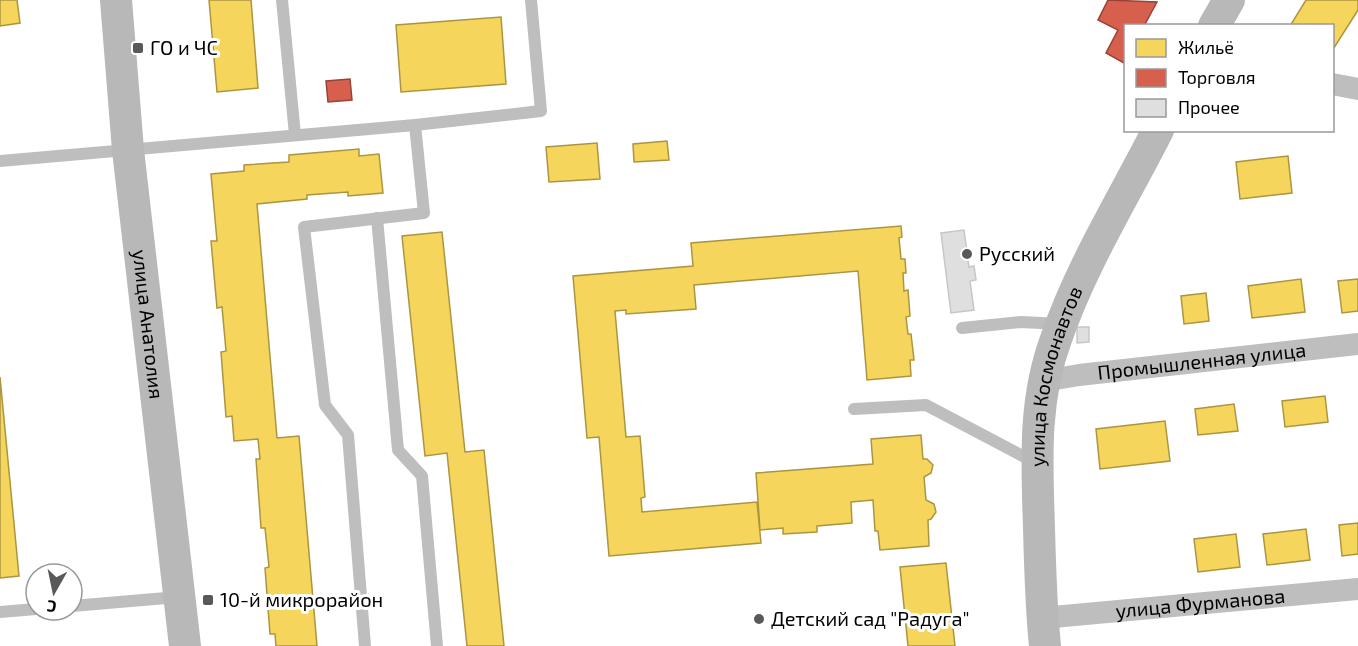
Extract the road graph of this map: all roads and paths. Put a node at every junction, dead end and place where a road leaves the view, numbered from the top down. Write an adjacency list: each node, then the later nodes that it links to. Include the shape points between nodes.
1 (116, 0): 11 (street, улица Анатолия)
2 (282, 0): 10 (lane)
3 (531, 0): 8 (lane, via 541,111)
4 (1229, 0): 5 (street)
5 (1215, 24)
6 (1334, 84): 7 (street)
7 (1358, 89)
8 (415, 125): 10 (lane); 13 (lane, via 424,213)
9 (1157, 132): 14 (street, улица Космонавтов, via 1076,288)
10 (295, 135): 11 (lane)
11 (128, 150): 12 (lane); 21 (street, улица Анатолия)
12 (0, 161)
13 (377, 218): 27 (lane, via 304,227 325,405 348,435); 28 (lane, via 398,450 422,476)
14 (1062, 324): 15 (lane, via 1021,322); 17 (street, улица Космонавтов)
15 (962, 328)
16 (1358, 344): 17 (street, Промышленная улица)
17 (1044, 381): 19 (street, улица Космонавтов)
18 (854, 409): 19 (lane, via 926,405)
19 (1036, 463): 25 (street, улица Космонавтов)
20 (1358, 589): 25 (street, улица Фурманова)
21 (179, 597): 22 (lane); 26 (street, улица Анатолия)
22 (84, 605)
23 (24, 610): 24 (lane)
24 (0, 612)
25 (1043, 632)
26 (185, 646)
27 (365, 646)
28 (437, 646)

